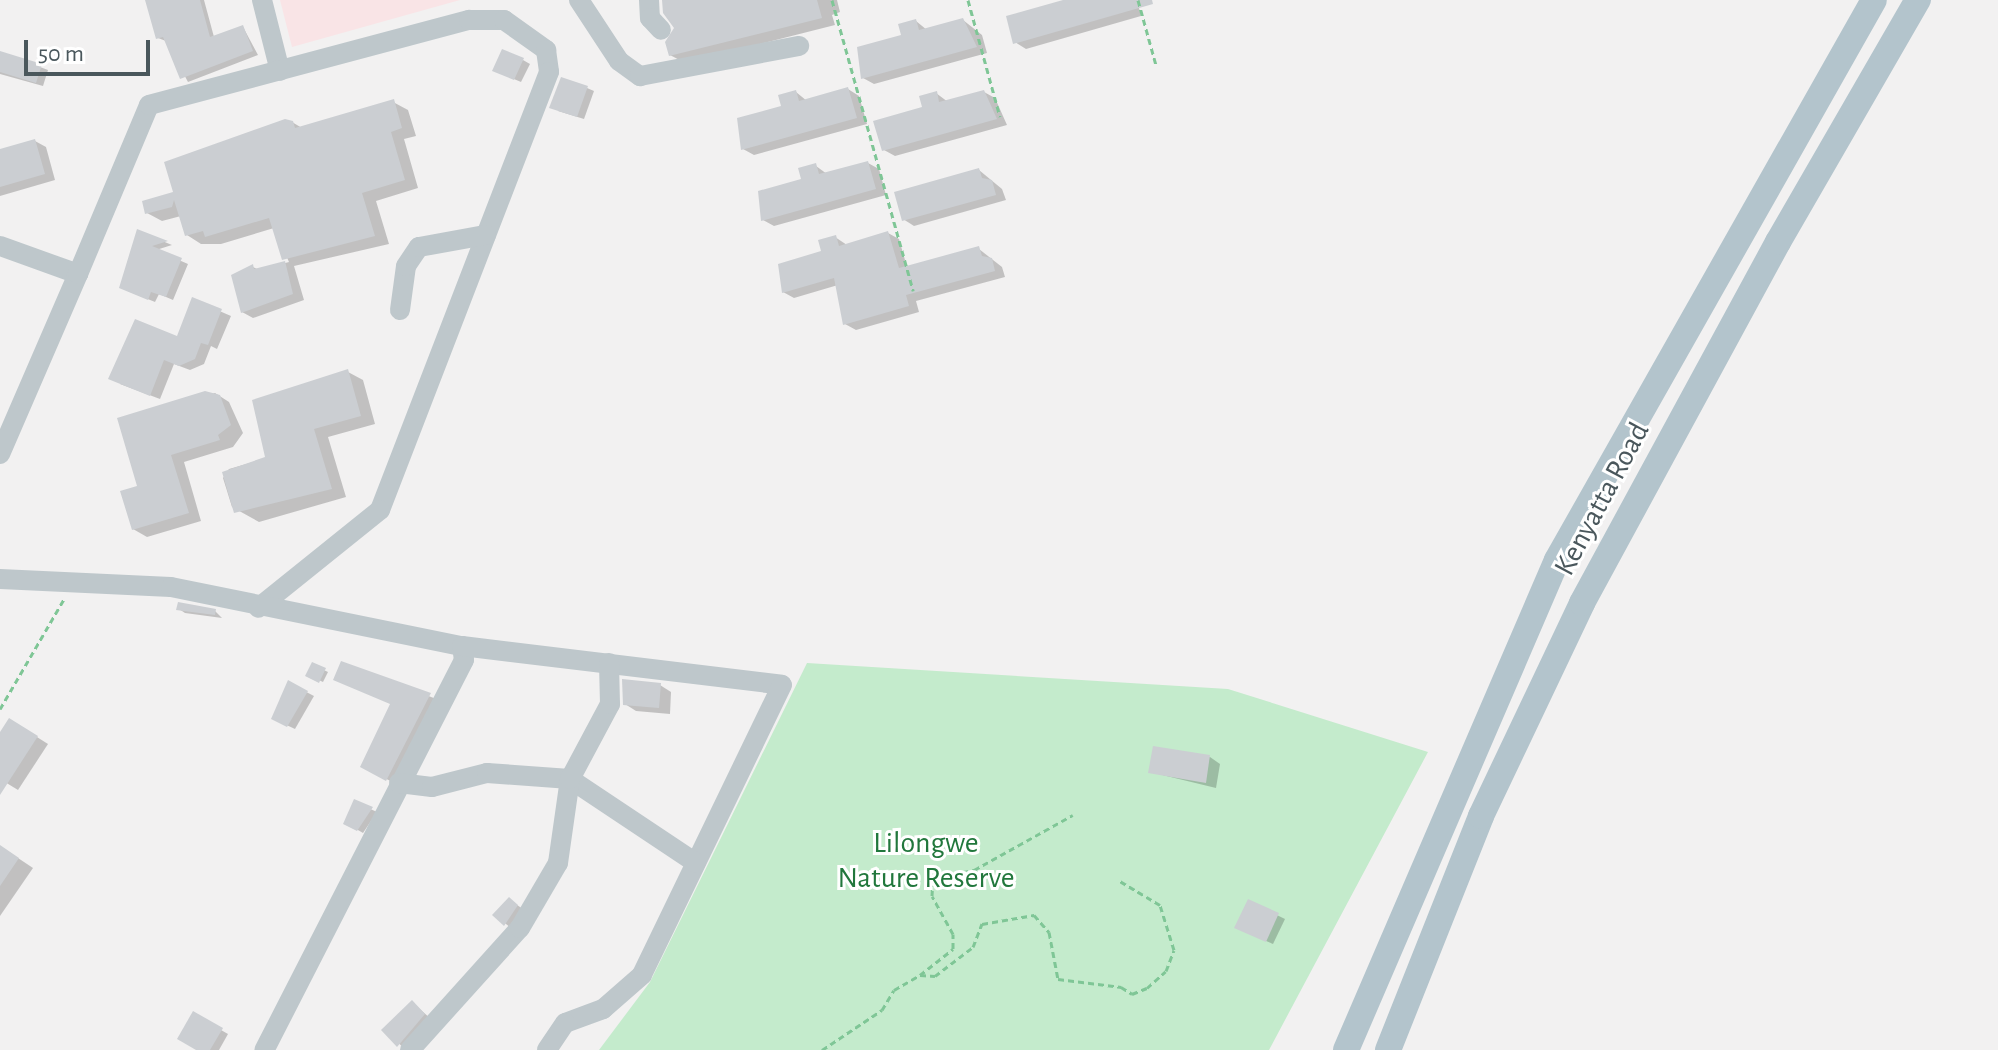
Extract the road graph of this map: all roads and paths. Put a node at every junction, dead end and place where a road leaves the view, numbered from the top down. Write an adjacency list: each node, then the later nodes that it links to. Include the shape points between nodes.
1 (262, 0): 12 (lane)
2 (579, 0): 10 (lane, via 619,61 640,76)
3 (649, 0): 9 (lane, via 652,24)
4 (832, 0): 17 (path)
5 (968, 0): 13 (path)
6 (1138, 0): 11 (path)
7 (1874, 0): 32 (main road, Kenyatta Road, via 1557,560)
8 (1918, 0): 34 (main road, Kenyatta Road, via 1778,242 1582,603 1481,816)
9 (661, 30)
10 (799, 46)
11 (1156, 65)
12 (280, 71): 14 (lane, via 488,18 504,20 542,43 549,72); 16 (lane, via 149,105)
13 (1000, 117)
14 (486, 235): 18 (lane, via 419,247 406,266); 22 (lane, via 380,510)
15 (0, 246): 16 (lane)
16 (78, 274): 19 (lane)
17 (913, 291)
18 (400, 310)
19 (0, 454)
20 (0, 579): 21 (lane)
21 (71, 585): 22 (lane, via 171,587); 25 (path)
22 (258, 608): 23 (lane)
23 (462, 646): 24 (lane); 27 (lane, via 464,660)
24 (609, 663): 26 (lane, via 610,704); 29 (lane, via 782,685)
25 (0, 709)
26 (570, 779): 27 (lane, via 487,773 432,787); 29 (lane); 33 (lane, via 558,863 520,928)
27 (399, 783): 35 (lane)
28 (1073, 815): 31 (path, via 974,870 933,878 932,896 953,934 953,949)
29 (696, 863): 36 (lane, via 642,975 603,1009 565,1023)
30 (1118, 880): 31 (path, via 1160,905 1174,950 1166,971 1147,988 1132,994 1121,987 1058,979 1049,932 1034,915 982,924 973,947 935,976)
31 (920, 975): 37 (path, via 894,990 882,1010)
32 (1348, 1044)
33 (426, 1046)
34 (1390, 1046)
35 (264, 1050)
36 (547, 1050)
37 (822, 1050)

